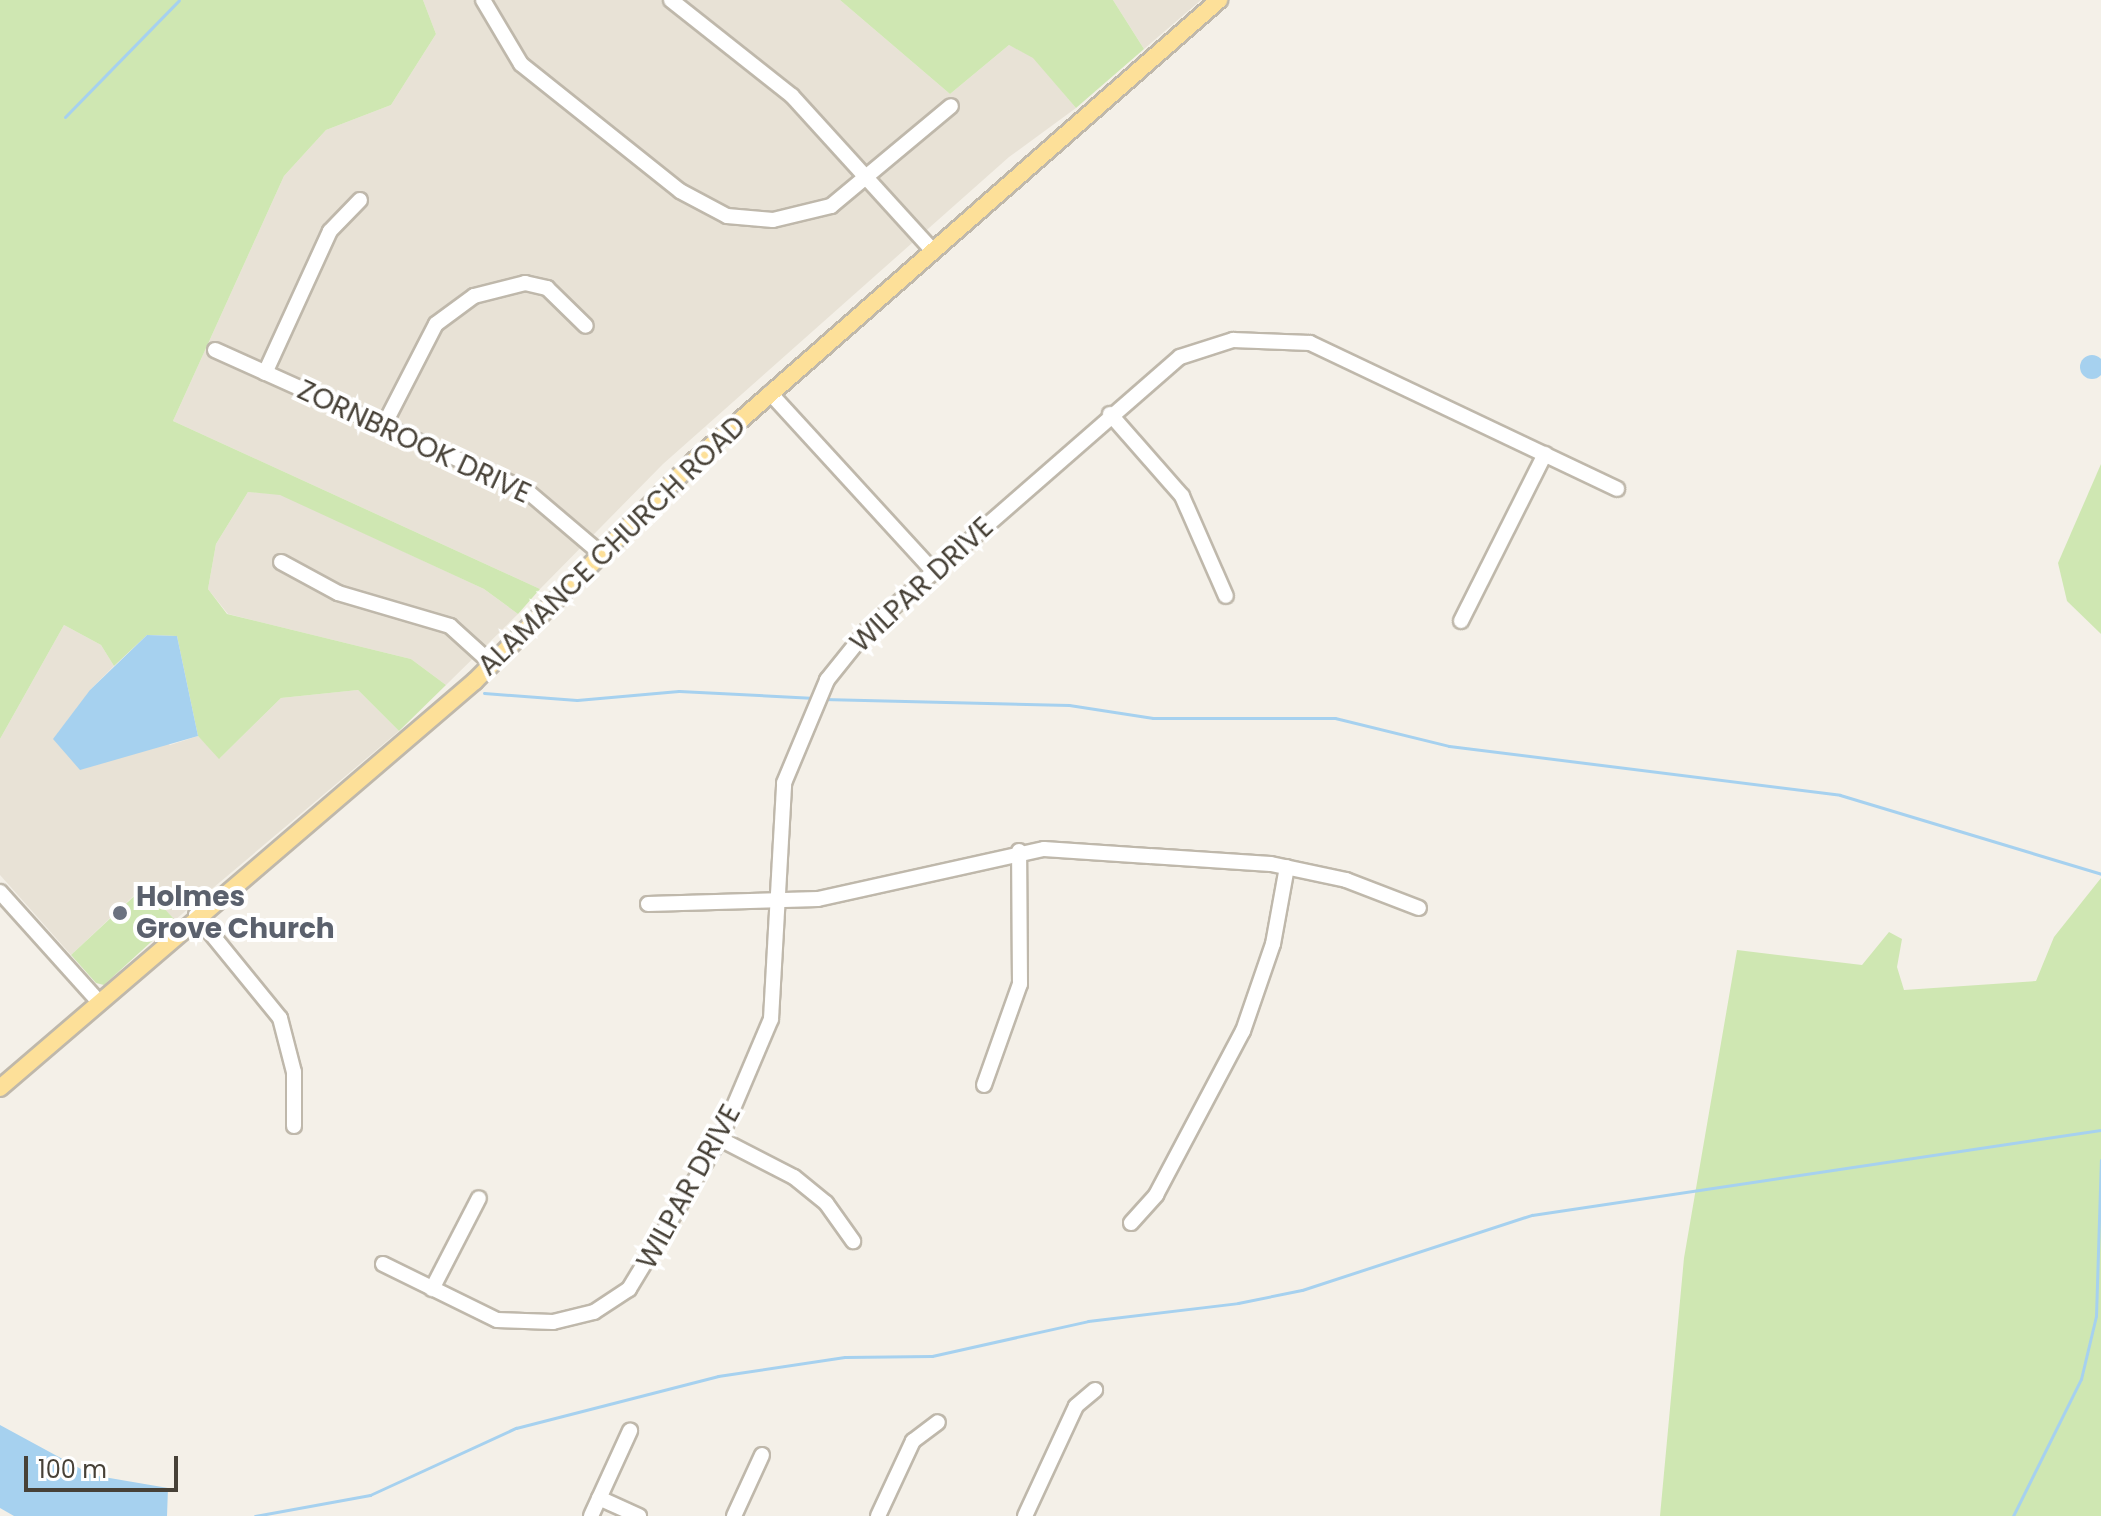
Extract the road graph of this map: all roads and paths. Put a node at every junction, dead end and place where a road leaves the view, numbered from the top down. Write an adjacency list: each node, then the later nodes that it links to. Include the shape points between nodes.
1 (483, 0): 5 (street, via 521,64 710,210 748,219 801,215)
2 (671, 0): 5 (street, via 792,96)
3 (1219, 0): 7 (main road, ALAMANCE CHURCH ROAD)
4 (951, 106): 5 (street)
5 (868, 180): 7 (street)
6 (360, 200): 10 (street, via 330,231)
7 (933, 251): 11 (main road, ALAMANCE CHURCH ROAD)
8 (586, 326): 13 (street, via 547,288 525,283 474,296 436,324)
9 (215, 350): 10 (street, ZORNBROOK DRIVE)
10 (265, 373): 13 (street, ZORNBROOK DRIVE)
11 (770, 393): 16 (main road, ALAMANCE CHURCH ROAD); 18 (street)
12 (1110, 414): 14 (street, WILPAR DRIVE, via 1193,351 1283,338 1343,356); 18 (street, WILPAR DRIVE); 19 (street, via 1182,496)
13 (383, 427): 16 (street, ZORNBROOK DRIVE, via 526,490)
14 (1545, 454): 15 (street, WILPAR DRIVE); 20 (street)
15 (1617, 489)
16 (600, 553): 21 (main road, ALAMANCE CHURCH ROAD)
17 (281, 562): 21 (street, via 338,593 450,626)
18 (934, 572): 25 (street, WILPAR DRIVE, via 853,646 807,716 781,796)
19 (1226, 596)
20 (1461, 621)
21 (492, 664): 28 (main road, ALAMANCE CHURCH ROAD)
22 (1019, 851): 23 (street); 25 (street, via 853,893); 30 (street, via 1020,984)
23 (1287, 867): 27 (street); 35 (street, via 1273,944 1243,1031 1156,1195)
24 (0, 892): 29 (street)
25 (779, 900): 26 (street); 33 (street, WILPAR DRIVE, via 771,1019)
26 (648, 904)
27 (1419, 908)
28 (196, 915): 29 (main road, ALAMANCE CHURCH ROAD); 32 (street, via 280,1018 294,1072)
29 (98, 1001): 31 (main road, ALAMANCE CHURCH ROAD)
30 (984, 1085)
31 (0, 1088)
32 (294, 1126)
33 (720, 1139): 36 (street, via 794,1177 826,1203); 38 (street, WILPAR DRIVE, via 655,1257 629,1289 594,1312 553,1322 497,1320)
34 (479, 1198): 38 (street)
35 (1131, 1223)
36 (853, 1241)
37 (383, 1264): 38 (street, WILPAR DRIVE)
38 (432, 1289)
39 (1095, 1390): 48 (street, via 1076,1406)
40 (938, 1422): 47 (street, via 913,1441)
41 (630, 1431): 43 (street)
42 (762, 1455): 46 (street)
43 (599, 1498): 44 (street); 45 (street)
44 (591, 1516)
45 (639, 1516)
46 (734, 1516)
47 (878, 1516)
48 (1026, 1516)

